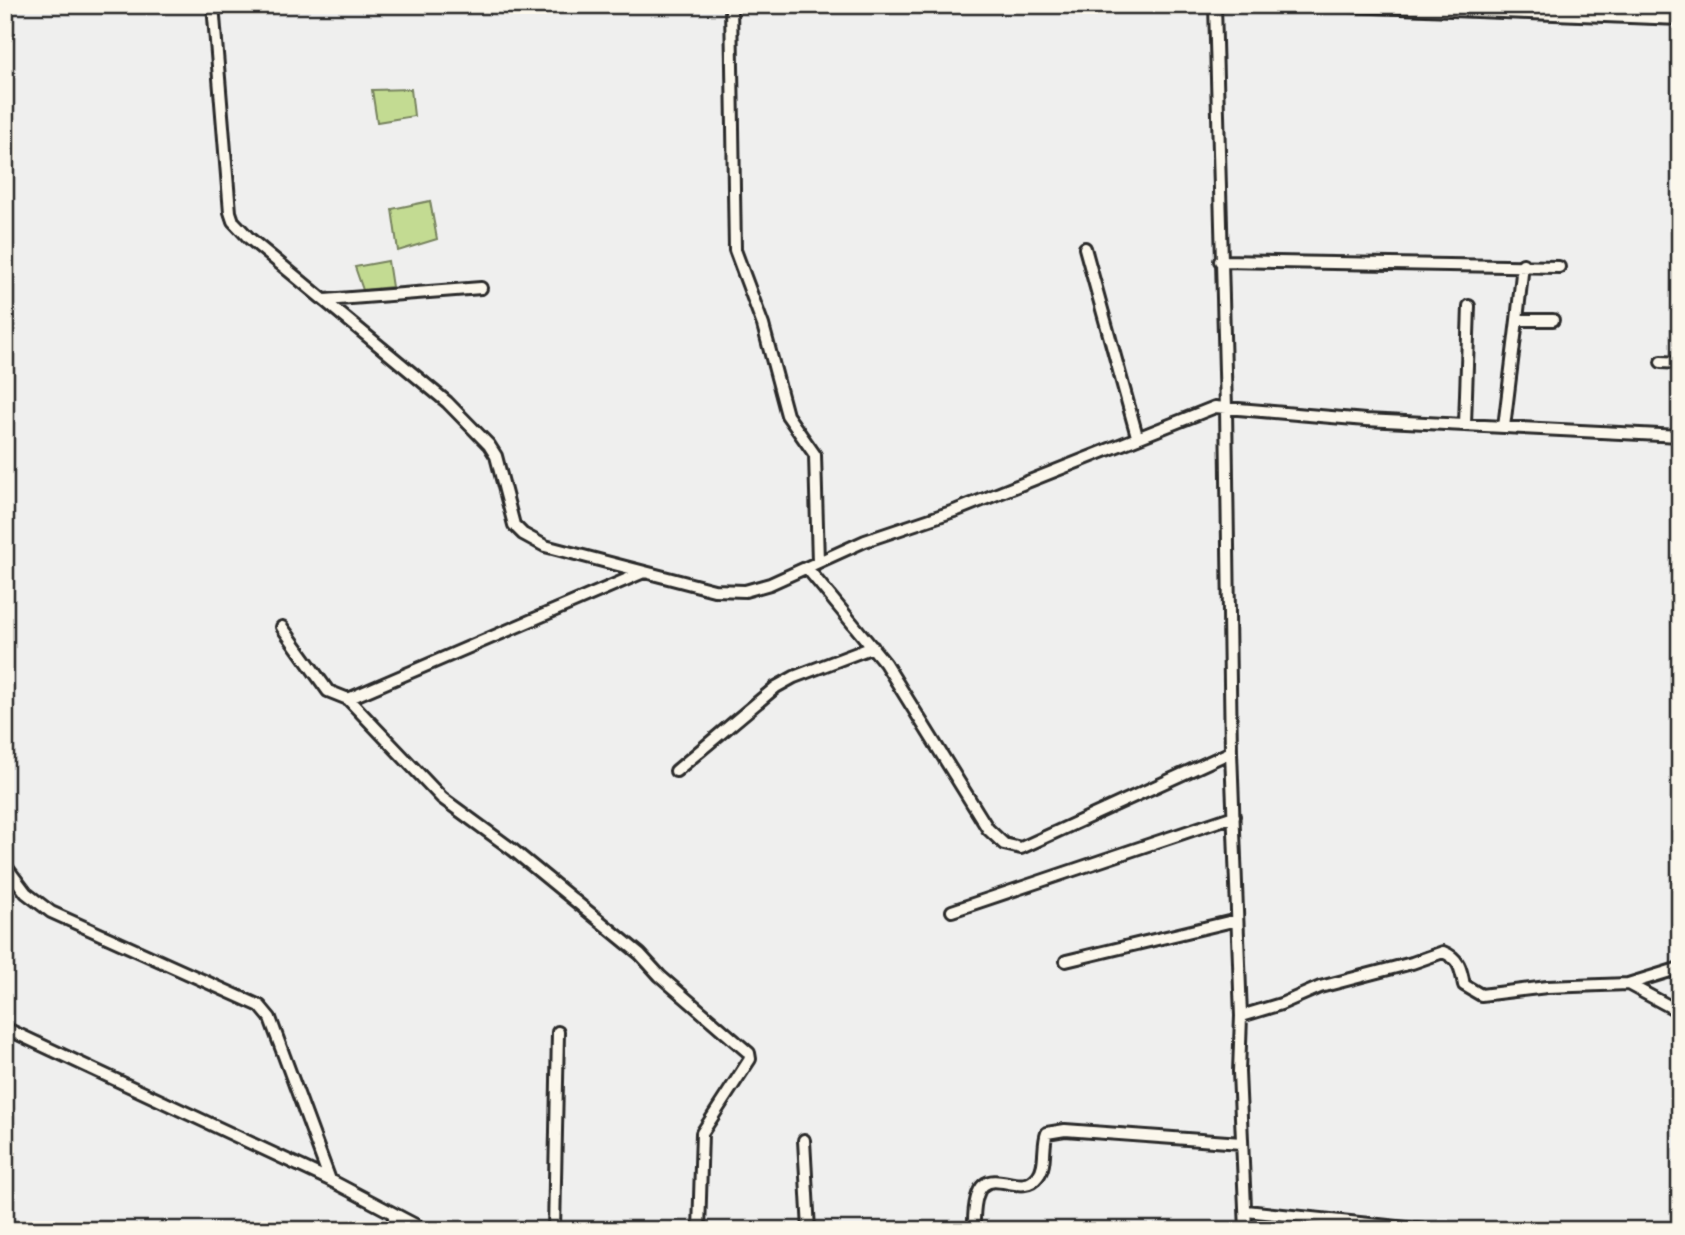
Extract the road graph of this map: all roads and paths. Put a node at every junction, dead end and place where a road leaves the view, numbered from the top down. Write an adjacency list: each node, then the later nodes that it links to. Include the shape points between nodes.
1 (213, 5): 13 (street, via 233,221)
2 (731, 5): 24 (street, via 735,250 787,415 815,455)
3 (1215, 5): 4 (street); 9 (street)
4 (1224, 5)
5 (1322, 5): 6 (street, via 1430,11)
6 (1534, 9): 7 (street)
7 (1680, 19)
8 (1085, 248): 22 (street)
9 (1220, 261): 10 (street); 19 (street)
10 (1523, 264): 11 (street); 15 (street)
11 (1559, 267)
12 (481, 288): 13 (street)
13 (325, 300): 26 (street, via 447,402 489,445 518,530 545,546)
14 (1469, 306): 20 (street)
15 (1517, 320): 16 (street); 21 (street)
16 (1553, 320)
17 (1661, 362): 18 (street)
18 (1680, 363)
19 (1226, 408): 20 (street); 22 (street, via 1205,409); 30 (street)
20 (1465, 424): 21 (street)
21 (1504, 427): 23 (street)
22 (1137, 436): 24 (street)
23 (1680, 436)
24 (818, 562): 25 (street)
25 (807, 568): 26 (street, via 770,584 730,592); 28 (street)
26 (643, 572): 29 (street)
27 (282, 627): 29 (street, via 328,691)
28 (873, 648): 30 (street, via 988,829 1014,848); 31 (street, via 776,687)
29 (348, 699): 51 (street, via 442,798 640,954 749,1053 750,1059 702,1133)
30 (1231, 752): 32 (street)
31 (676, 771)
32 (1234, 816): 34 (street); 35 (street)
33 (5, 865): 45 (street, via 26,893 51,912 260,1006 270,1018)
34 (952, 911)
35 (1237, 920): 36 (street); 40 (street)
36 (1066, 961)
37 (1680, 968): 38 (street)
38 (1628, 984): 39 (street); 40 (street, via 1481,995 1464,985 1459,964 1443,952 1320,987)
39 (1680, 1012)
40 (1241, 1016): 44 (street)
41 (5, 1028): 45 (street)
42 (558, 1032): 50 (street)
43 (804, 1140): 52 (street)
44 (1241, 1143): 46 (street); 53 (street, via 1065,1130 1047,1133 1038,1176 1028,1183 980,1186 975,1195)
45 (330, 1180): 47 (street)
46 (1246, 1211): 54 (street); 55 (street)
47 (395, 1216): 48 (street); 49 (street)
48 (391, 1230)
49 (425, 1230)
50 (554, 1230)
51 (699, 1230)
52 (809, 1230)
53 (974, 1230)
54 (1246, 1230)
55 (1427, 1230)

